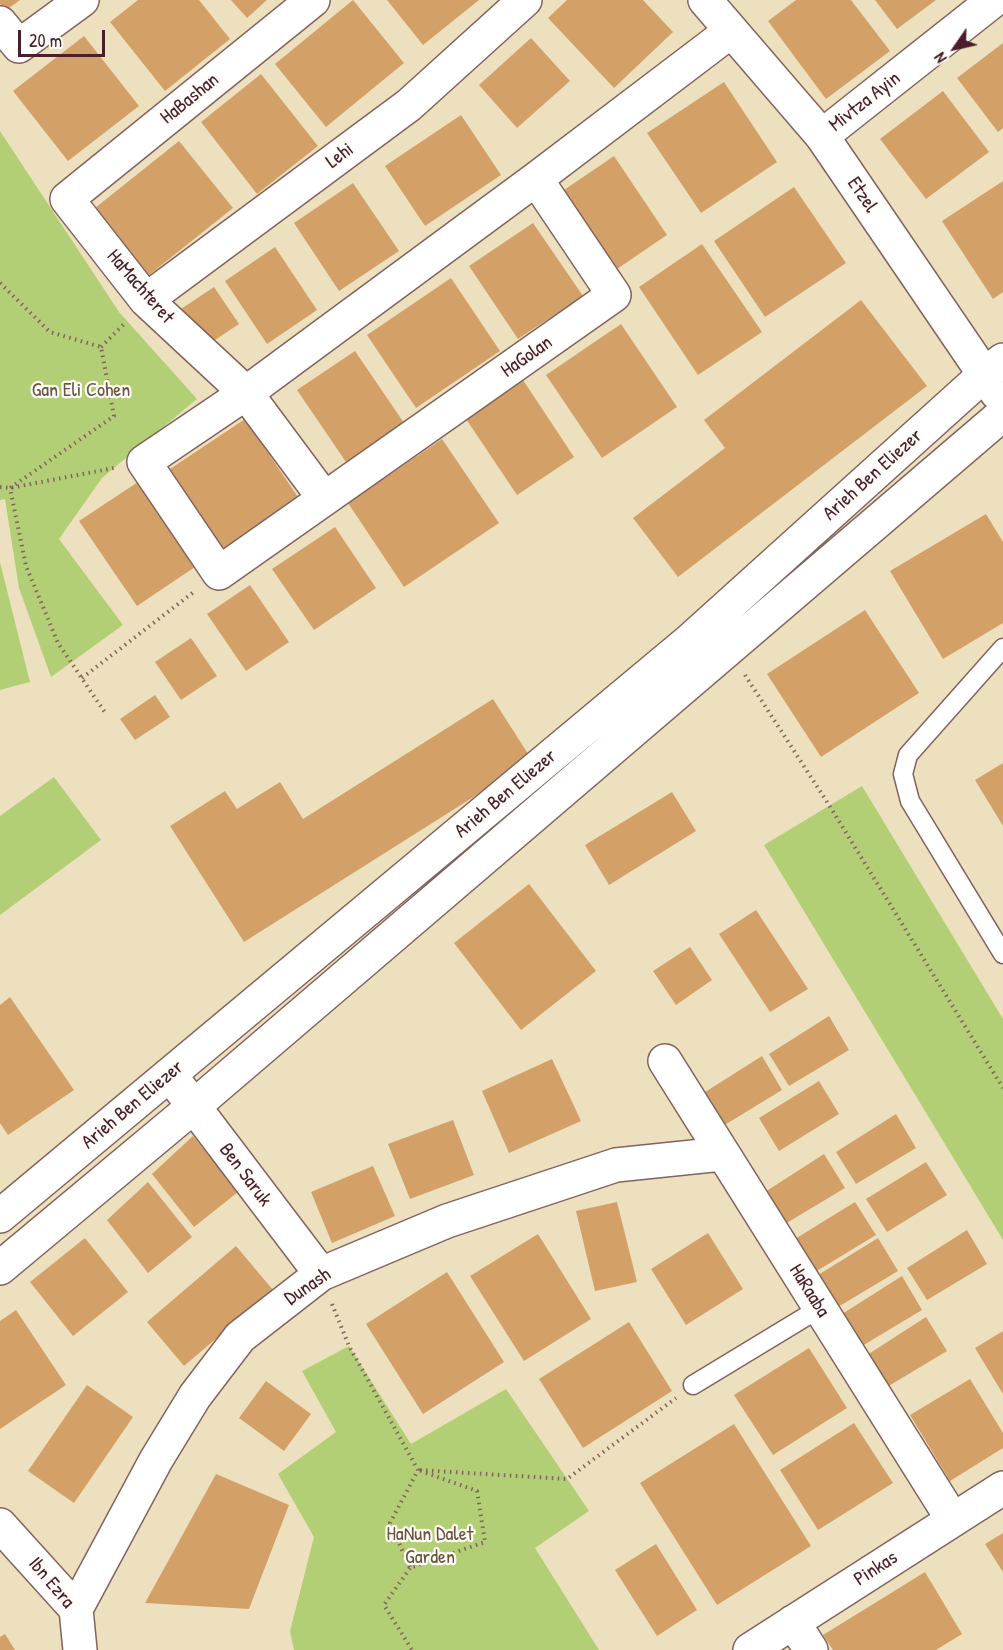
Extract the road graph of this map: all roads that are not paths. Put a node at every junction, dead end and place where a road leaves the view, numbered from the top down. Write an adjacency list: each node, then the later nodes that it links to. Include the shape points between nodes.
1 (82, 0): 7 (street)
2 (313, 0): 10 (street, HaBashan)
3 (525, 0): 11 (street, Lehi, via 409,105)
4 (705, 0): 6 (street, Etzel)
5 (994, 0): 8 (street, Mivtza Ayin)
6 (730, 30): 8 (street, Etzel); 9 (street)
7 (10, 35)
8 (822, 136): 12 (street, Etzel)
9 (536, 179): 13 (street); 16 (street, HaGolan, via 614,295)
10 (67, 199): 11 (street, HaMachteret)
11 (146, 300): 13 (street, HaMachteret)
12 (994, 367): 14 (street, Etzel); 20 (street, Arieh Ben Eliezer, via 688,642)
13 (246, 393): 16 (street); 16 (street, HaGolan, via 144,462 219,573)
14 (1003, 403)
15 (1003, 414): 21 (street, Arieh Ben Eliezer)
16 (324, 498)
17 (1003, 648): 18 (lane, via 908,755 903,774 910,801)
18 (1003, 954)
19 (665, 1061): 22 (street, HaRaaba)
20 (170, 1074): 21 (street, Ben Saruk); 23 (street, Arieh Ben Eliezer)
21 (193, 1107): 24 (street, Arieh Ben Eliezer); 25 (street, Ben Saruk)
22 (722, 1154): 25 (street, Dunash, via 616,1166 447,1221); 26 (street, HaRaaba)
23 (0, 1216)
24 (0, 1268)
25 (321, 1275): 31 (street, Dunash, via 240,1337 195,1396)
26 (820, 1308): 27 (lane); 29 (street, HaRaaba)
27 (693, 1385)
28 (1003, 1488): 29 (street, Pinkas)
29 (953, 1520): 32 (street, Pinkas)
30 (0, 1525): 31 (street, Ibn Ezra)
31 (76, 1609): 33 (street, Ibn Ezra)
32 (793, 1622): 34 (street, Pinkas); 35 (street)
33 (80, 1650)
34 (750, 1650)
35 (811, 1650)

